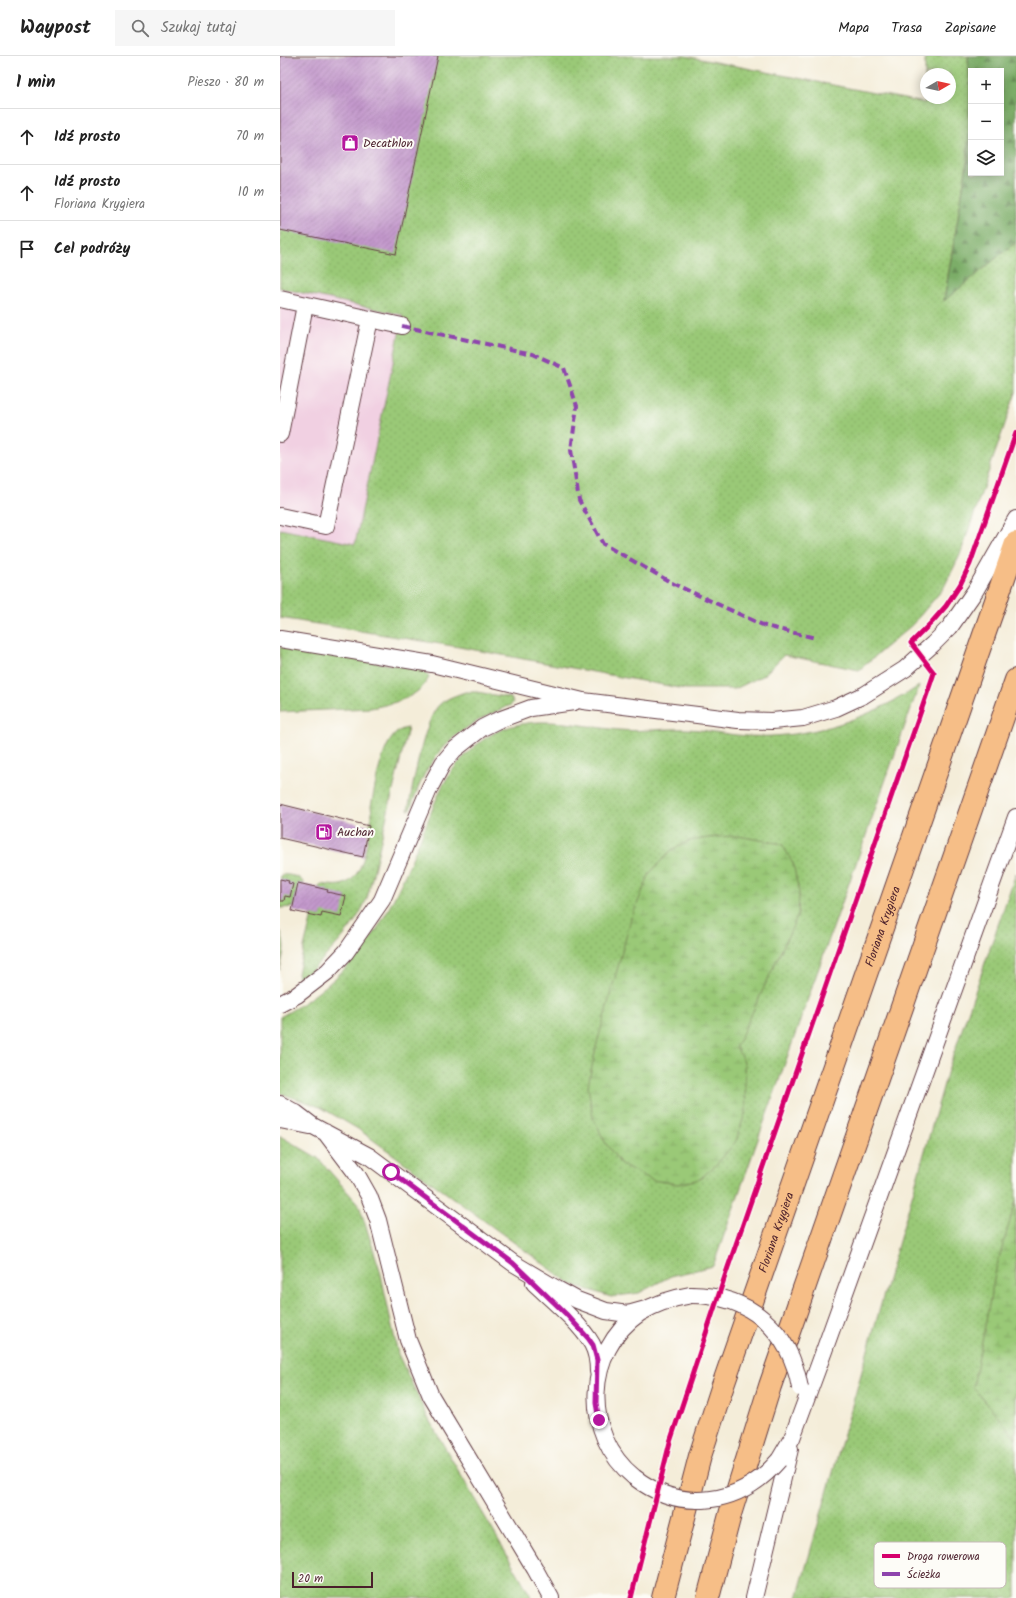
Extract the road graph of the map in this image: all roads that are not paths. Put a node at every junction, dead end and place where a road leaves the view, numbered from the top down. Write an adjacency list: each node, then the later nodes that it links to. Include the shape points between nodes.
1 (280, 299): 2 (lane)
2 (305, 305): 3 (lane); 5 (lane)
3 (370, 319): 4 (lane); 6 (lane, via 326,526)
4 (402, 326)
5 (280, 434)
6 (280, 516)
7 (1016, 519): 11 (lane, via 975,591 950,627 904,669 864,695 836,708 803,718 758,721)
8 (1016, 543): 22 (main road, Floriana Krygiera, via 724,1381 700,1456)
9 (280, 639): 11 (lane, via 432,664)
10 (1016, 680): 23 (main road, via 770,1386 731,1511)
11 (583, 701): 13 (lane, via 531,708 482,728 454,750 443,762 430,787 382,900 346,952 327,972 297,995)
12 (1016, 817): 20 (lane)
13 (280, 1004)
14 (280, 1104): 16 (lane)
15 (280, 1120): 16 (lane)
16 (319, 1130): 17 (lane, via 369,1156); 21 (lane, via 356,1173 369,1196 378,1220 408,1340 431,1396)
17 (513, 1263): 18 (lane, via 596,1308 622,1314); 19 (lane, via 588,1338 596,1353)
18 (646, 1310): 19 (lane, via 629,1322 615,1338 606,1353); 20 (lane, bridge, via 670,1299 691,1295 712,1296 736,1303 759,1316 777,1333 791,1355 800,1397)
19 (598, 1377): 20 (lane, bridge, via 596,1403 599,1420 616,1459 648,1487 672,1496 697,1500 722,1497 746,1488 767,1473 784,1453)
20 (796, 1426): 24 (lane)
21 (551, 1598)
22 (663, 1598)
23 (708, 1598)
24 (754, 1598)

